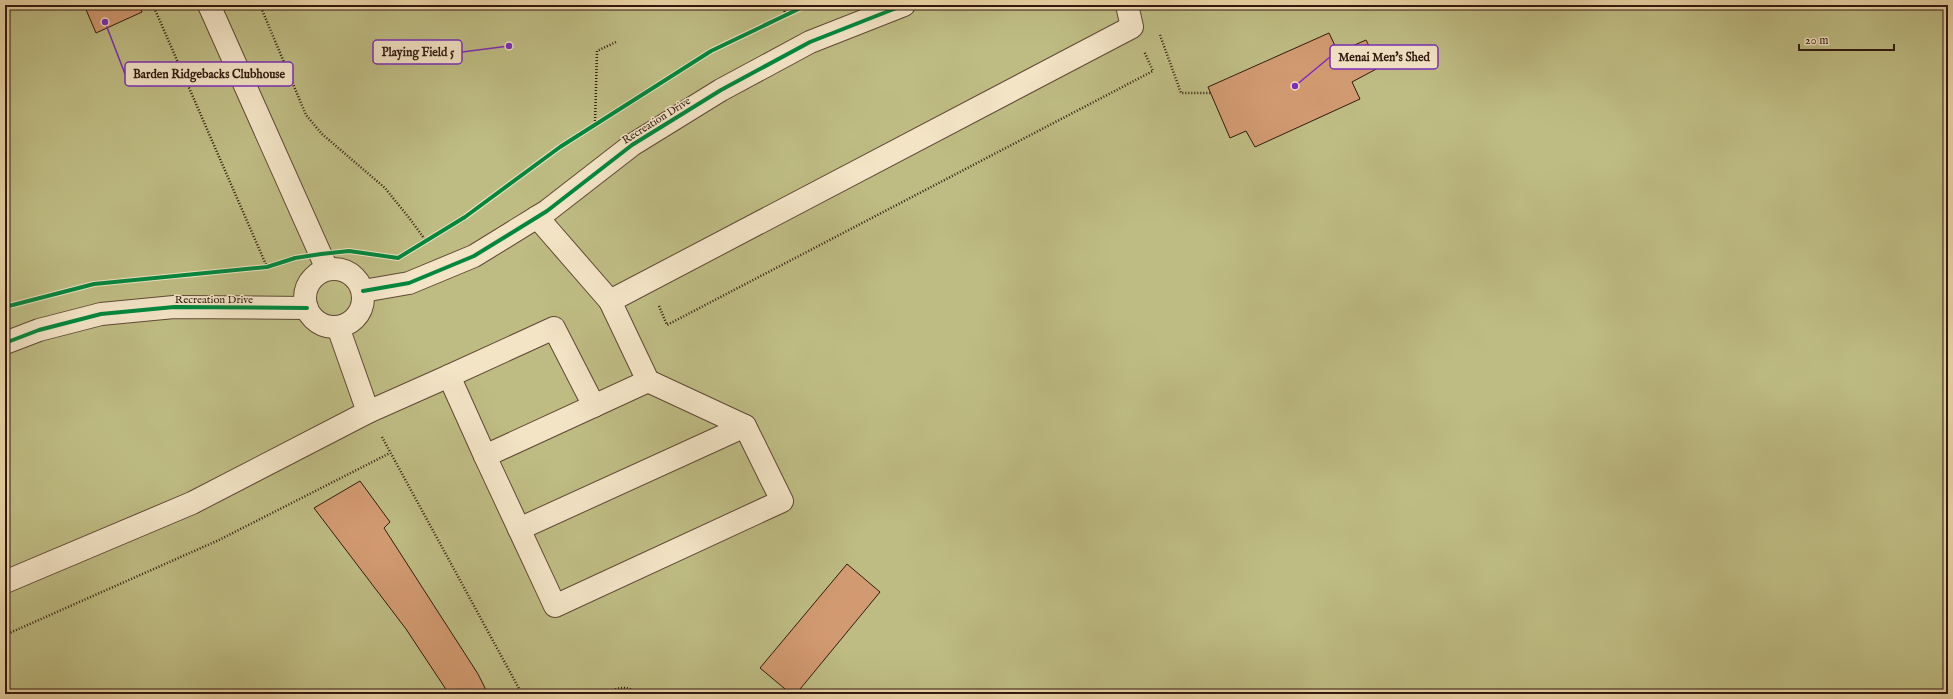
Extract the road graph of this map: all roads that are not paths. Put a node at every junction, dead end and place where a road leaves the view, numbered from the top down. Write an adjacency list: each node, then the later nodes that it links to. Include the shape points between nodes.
1 (209, 5): 5 (street)
2 (904, 5): 4 (street, Recreation Drive, via 810,42 722,90 632,145)
3 (1126, 5): 7 (street, via 1132,27)
4 (537, 217): 6 (street, Recreation Drive, via 474,256 410,283); 7 (street)
5 (327, 269): 6 (street, via 339,269 350,273 358,280); 8 (street, via 316,275 308,284 305,296)
6 (363, 291): 9 (street, via 363,303 358,314 350,323)
7 (610, 301): 12 (street)
8 (307, 308): 9 (street, via 319,323); 10 (street, Recreation Drive, via 174,307 101,314 40,330)
9 (338, 327): 14 (street)
10 (5, 343)
11 (449, 376): 13 (street, via 554,328); 14 (street); 16 (street)
12 (648, 382): 13 (street); 15 (street)
13 (594, 406): 16 (street)
14 (368, 412): 18 (street, via 192,503)
15 (745, 426): 17 (street); 17 (street, via 782,501 555,606)
16 (485, 456): 17 (street)
17 (519, 529)
18 (5, 582)

